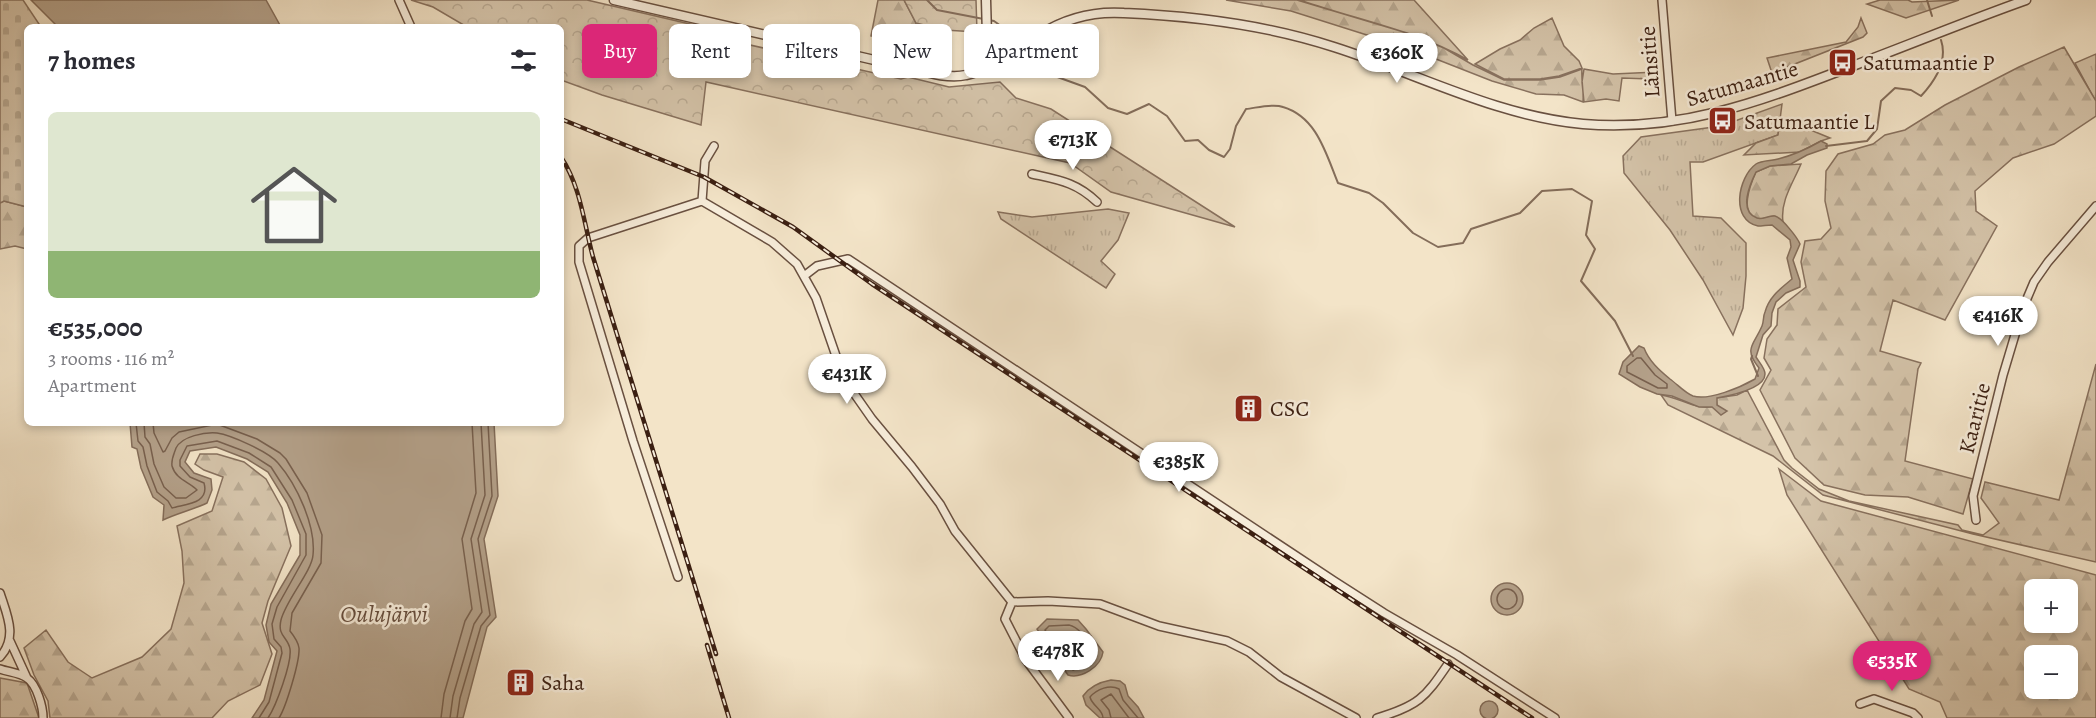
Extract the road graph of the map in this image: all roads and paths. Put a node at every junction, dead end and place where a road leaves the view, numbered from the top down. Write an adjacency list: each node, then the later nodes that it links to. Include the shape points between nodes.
1 (399, 0): 6 (street)
2 (614, 0): 9 (street, Satumaantie, via 940,74)
3 (986, 0): 7 (street)
4 (1662, 0): 10 (street, Länsitie)
5 (2026, 0): 10 (street, Satumaantie, via 1789,90 1719,113)
6 (410, 24)
7 (987, 24)
8 (1060, 24): 10 (street, Satumaantie, via 1092,14 1121,12 1250,26 1302,36 1490,103 1546,118 1618,125)
9 (964, 76)
10 (1672, 121)
11 (714, 146): 13 (street, via 705,161)
12 (1032, 174): 14 (street, via 1067,182 1084,190)
13 (702, 201): 16 (street, via 772,242 797,264); 18 (street, via 588,238 579,246 579,262)
14 (1096, 202)
15 (2096, 206): 17 (street, Kaaritie, via 2048,262 2023,308 1973,496)
16 (804, 276): 20 (street, via 824,318 844,379); 31 (street, via 818,266 848,259 1334,581)
17 (1976, 520)
18 (678, 577)
19 (0, 593): 21 (street, via 10,626)
20 (1012, 602): 28 (street, via 1005,620 1026,660); 29 (street, via 1100,604 1159,626 1227,641 1249,652 1281,677)
21 (10, 641): 22 (street); 25 (street)
22 (0, 657)
23 (1448, 664): 30 (street, via 1427,693 1410,706)
24 (0, 669): 25 (street)
25 (27, 678): 27 (street)
26 (1860, 704): 32 (street, via 1874,699)
27 (43, 718)
28 (1069, 718)
29 (1356, 718)
30 (1377, 718)
31 (1555, 718)
32 (1918, 718)

